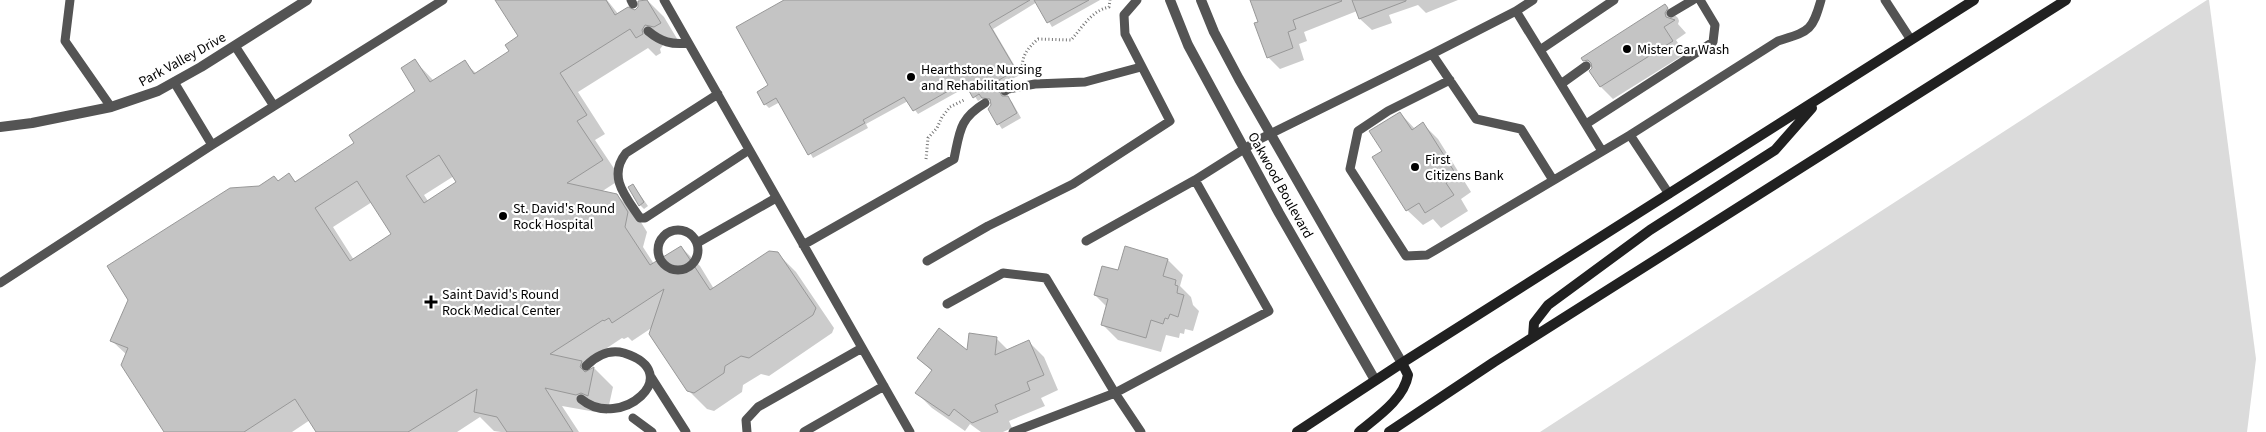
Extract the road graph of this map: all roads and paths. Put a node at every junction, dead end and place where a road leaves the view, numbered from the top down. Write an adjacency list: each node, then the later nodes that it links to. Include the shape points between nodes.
1 (70, 0): 37 (lane, via 65,40)
2 (307, 0): 22 (street, Park Valley Drive)
3 (443, 0): 36 (lane)
4 (664, 0): 21 (lane)
5 (1110, 0): 27 (path, via 1109,7 1101,9 1080,27 1071,40 1038,40 1026,50 1022,70)
6 (1137, 0): 26 (lane, via 1124,15 1124,25)
7 (1170, 0): 43 (street, Oakwood Boulevard, via 1188,45)
8 (1201, 0): 40 (street, Oakwood Boulevard, via 1214,32)
9 (1533, 0): 17 (lane)
10 (1614, 0): 23 (lane)
11 (1693, 0): 18 (lane)
12 (1700, 0): 38 (lane, via 1715,25 1712,42)
13 (1821, 0): 41 (lane, via 1815,23 1802,33 1778,41)
14 (1885, 0): 20 (lane)
15 (1974, 0): 20 (main road)
16 (2066, 0): 57 (main road)
17 (1516, 11): 23 (lane); 24 (lane)
18 (1671, 13)
19 (648, 31): 21 (lane, via 658,40)
20 (1911, 40): 34 (main road)
21 (688, 43): 32 (lane)
22 (235, 46): 29 (street, Park Valley Drive); 36 (lane)
23 (1540, 50): 30 (lane)
24 (1432, 54): 28 (lane); 40 (lane)
25 (1586, 66): 30 (lane)
26 (1141, 67): 31 (lane, via 1085,82 1035,84); 54 (lane, via 1170,121 1073,184 988,226)
27 (1015, 74)
28 (1450, 80): 48 (lane, via 1476,119 1521,129); 48 (lane, via 1388,111 1358,131 1350,169 1406,256 1427,255)
29 (174, 82): 37 (street, Park Valley Drive); 42 (lane)
30 (1561, 84): 38 (lane)
31 (1005, 91)
32 (718, 94): 44 (lane); 44 (lane, via 626,153 617,169 618,184 640,218 645,218)
33 (972, 96): 46 (path, via 950,107 942,117 928,138 927,156)
34 (1819, 100): 49 (main road); 57 (main road, via 1775,150 1650,230 1548,306 1534,323)
35 (985, 104): 53 (lane, via 970,113 963,125 954,159)
36 (274, 106): 42 (lane)
37 (111, 107): 39 (street, Park Valley Drive)
38 (1586, 124): 45 (lane)
39 (0, 127)
40 (1270, 134): 43 (lane); 59 (street, Oakwood Boulevard)
41 (1630, 134): 45 (lane); 49 (lane)
42 (212, 146): 55 (lane)
43 (1244, 148): 47 (lane); 62 (street, Oakwood Boulevard)
44 (749, 150): 50 (lane)
45 (1602, 151): 48 (lane)
46 (923, 163)
47 (1195, 180): 51 (lane); 64 (lane, via 1269,311)
48 (1553, 180)
49 (1669, 194): 59 (main road)
50 (776, 198): 52 (lane); 53 (lane)
51 (1086, 240)
52 (697, 243): 52 (lane, via 684,231 667,233 659,241 660,260 669,269 683,270 697,257)
53 (803, 245): 58 (lane)
54 (927, 261)
55 (0, 283)
56 (947, 304): 64 (lane, via 1003,274 1046,278)
57 (1533, 337): 78 (main road)
58 (862, 348): 63 (lane); 71 (lane, via 758,407 746,420)
59 (1402, 363): 62 (main road); 77 (main road, via 1408,376 1402,391)
60 (586, 366): 61 (lane, via 607,352 620,352 642,363)
61 (648, 374): 66 (lane, via 651,385 644,407); 70 (lane)
62 (1375, 380): 76 (main road)
63 (884, 386): 72 (lane); 73 (lane)
64 (1115, 393): 74 (lane); 75 (lane)
65 (581, 398): 67 (lane)
66 (633, 418): 68 (lane); 69 (lane)
67 (600, 419)
68 (624, 421)
69 (652, 432)
70 (686, 432)
71 (747, 432)
72 (804, 432)
73 (910, 432)
74 (1013, 432)
75 (1140, 432)
76 (1297, 432)
77 (1359, 432)
78 (1389, 432)

